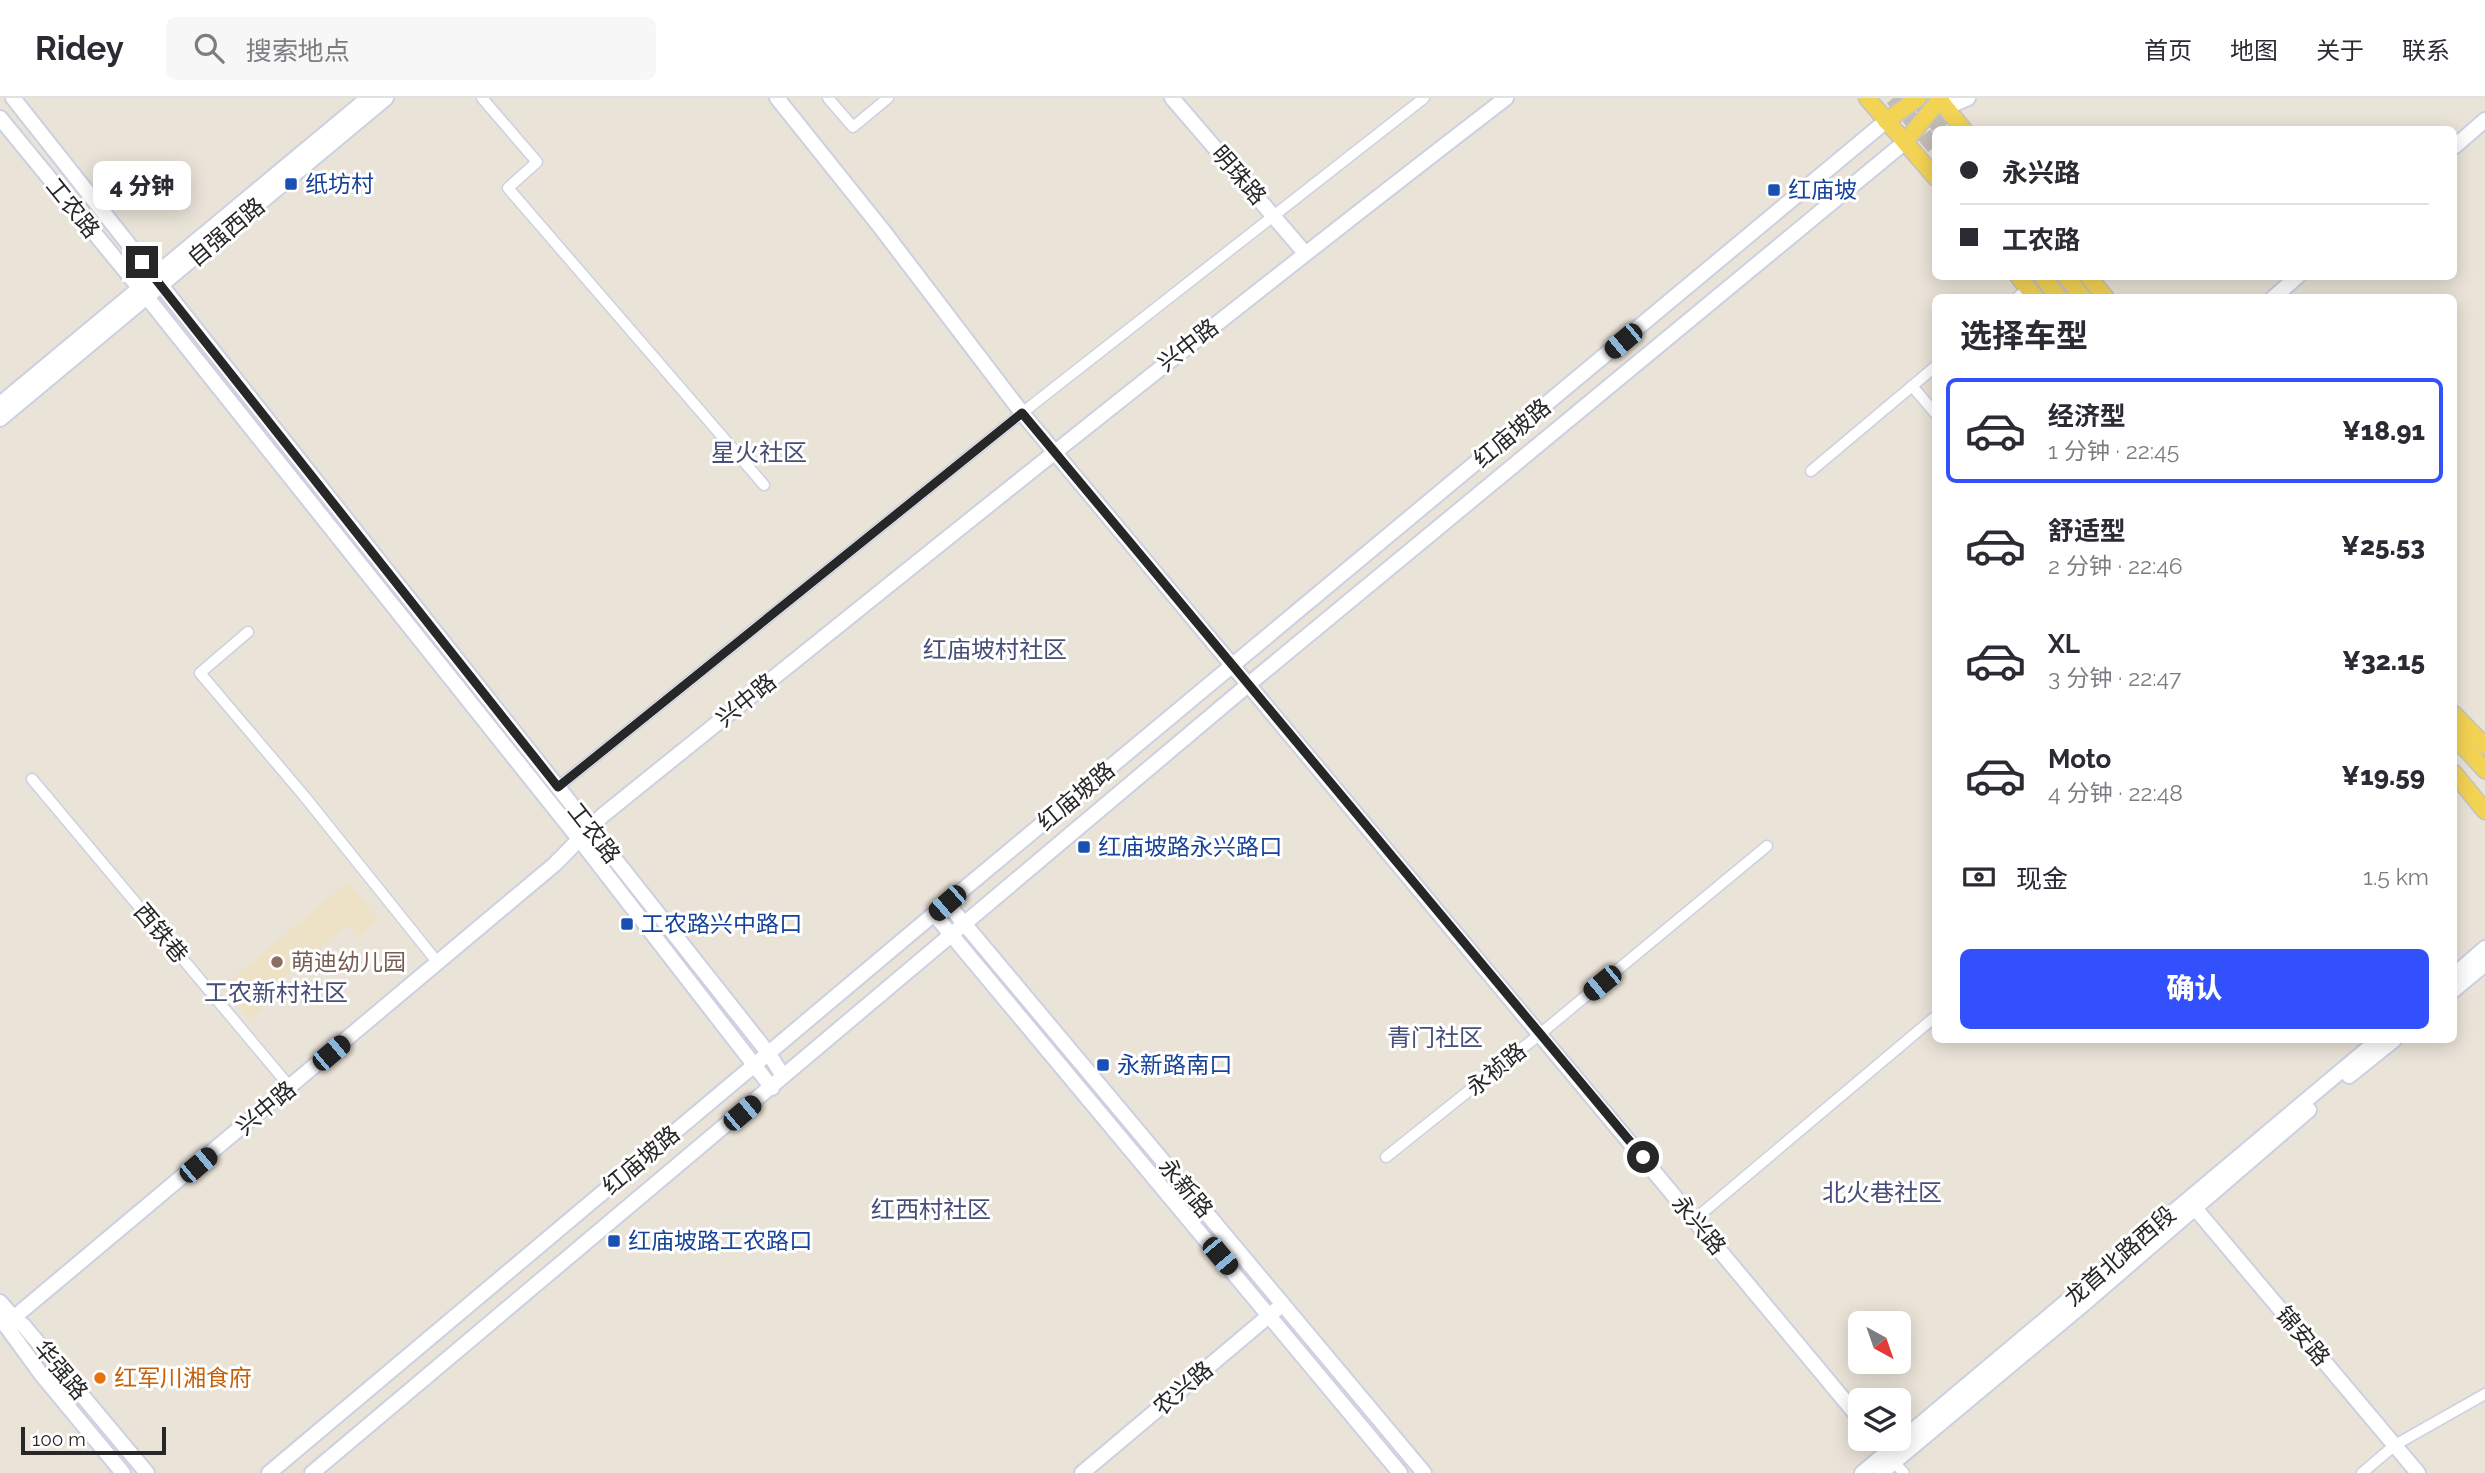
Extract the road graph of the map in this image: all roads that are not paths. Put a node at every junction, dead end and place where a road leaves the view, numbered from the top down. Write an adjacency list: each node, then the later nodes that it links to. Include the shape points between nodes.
1 (13, 98): 28 (main road, 工农路)
2 (368, 98): 28 (main road, 自强西路)
3 (386, 98): 28 (main road, 自强西路)
4 (482, 98): 42 (street, via 537,162 508,188)
5 (777, 98): 38 (main road, 永兴路)
6 (828, 98): 7 (street, via 853,127)
7 (888, 98)
8 (1172, 98): 22 (main road, 明珠路)
9 (1424, 98): 22 (street)
10 (1506, 98): 23 (main road, 兴中路)
11 (1867, 98): 17 (main road)
12 (1918, 98): 17 (main road)
13 (1968, 98): 14 (main road, via 1952,105)
14 (1939, 99): 18 (main road); 19 (main road)
15 (0, 118): 29 (main road, 工农路)
16 (2485, 120): 20 (main road)
17 (1886, 121): 19 (main road); 44 (main road, 红庙坡路)
18 (1961, 126)
19 (1905, 142): 21 (main road); 45 (main road, 红庙坡路)
20 (2457, 143)
21 (1932, 173)
22 (1275, 216): 23 (main road, 明珠路); 38 (street)
23 (1305, 253): 40 (main road, 兴中路)
24 (2045, 280): 30 (main road)
25 (2069, 280): 31 (main road)
26 (2091, 280): 32 (main road)
27 (2293, 280): 33 (main road)
28 (156, 281): 29 (main road, 自强西路); 52 (main road, 工农路)
29 (142, 292): 36 (main road, 自强西路); 39 (main road, 自强西路); 56 (main road, 工农路)
30 (2056, 294)
31 (2080, 294)
32 (2103, 294)
33 (2278, 294)
34 (1932, 369): 35 (street)
35 (1912, 386): 37 (street); 41 (street)
36 (0, 404)
37 (1932, 409)
38 (1022, 413): 40 (main road, 永兴路); 52 (street)
39 (0, 419)
40 (1054, 452): 44 (main road, 永兴路); 55 (main road, 兴中路)
41 (1811, 471)
42 (764, 485)
43 (248, 632): 63 (street, via 200,673)
44 (1234, 665): 45 (main road, 永兴路); 58 (main road, 红庙坡路)
45 (1250, 684): 60 (main road, 红庙坡路); 68 (main road, 永兴路)
46 (2457, 724): 48 (main road)
47 (2457, 725): 49 (main road)
48 (2485, 746)
49 (2485, 771)
50 (2457, 777): 54 (main road)
51 (32, 779): 74 (street, 西铁巷)
52 (558, 787): 55 (main road, 工农路)
53 (2457, 793): 54 (main road)
54 (2482, 808)
55 (590, 828): 56 (main road, 兴中路); 71 (main road, 工农路)
56 (579, 839): 63 (main road, 兴中路); 72 (main road, 工农路)
57 (1768, 846): 68 (street, 永祯路)
58 (947, 903): 59 (main road, 红庙坡路); 60 (main road, 永新路)
59 (934, 914): 61 (main road, 永新路); 71 (main road, 红庙坡路)
60 (964, 924): 61 (main road, 红庙坡路); 80 (main road, 永新路)
61 (950, 935): 73 (main road, 红庙坡路); 81 (main road, 永新路)
62 (2485, 948): 65 (main road)
63 (438, 962): 74 (main road, 兴中路)
64 (2485, 964): 66 (main road)
65 (2457, 972)
66 (2457, 987)
67 (1932, 1019): 78 (street)
68 (1540, 1034): 76 (street, 永祯路); 78 (main road, 永兴路)
69 (2375, 1043): 77 (main road, 龙首北路西段)
70 (2390, 1043): 77 (main road, 龙首北路西段)
71 (769, 1054): 72 (main road, 红庙坡路); 73 (main road, 工农路)
72 (755, 1065): 75 (main road, 工农路); 90 (main road, 红庙坡路)
73 (783, 1076): 75 (main road, 红庙坡路)
74 (290, 1087): 82 (main road, 兴中路)
75 (772, 1088): 91 (main road, 红庙坡路)
76 (1386, 1157)
77 (2191, 1203): 85 (main road, 锦安路); 86 (main road, 龙首北路西段)
78 (1695, 1219): 84 (main road, 永兴路)
79 (0, 1302): 82 (main road, 华强路)
80 (1283, 1304): 81 (main road, 农兴路); 93 (main road, 永新路)
81 (1270, 1315): 87 (main road, 永新路); 92 (main road, 农兴路)
82 (6, 1320): 88 (main road, 华强路, via 41,1374); 89 (main road, 华强路, via 24,1326)
83 (2485, 1394): 85 (street)
84 (1848, 1404)
85 (2395, 1445): 96 (street); 97 (main road, 锦安路)
86 (1895, 1462): 94 (main road, 龙首北路西段); 95 (main road, 龙首北路西段)
87 (1395, 1471)
88 (123, 1473)
89 (147, 1473)
90 (269, 1473)
91 (312, 1473)
92 (1082, 1473)
93 (1424, 1473)
94 (1862, 1473)
95 (1881, 1473)
96 (2362, 1473)
97 (2418, 1473)

